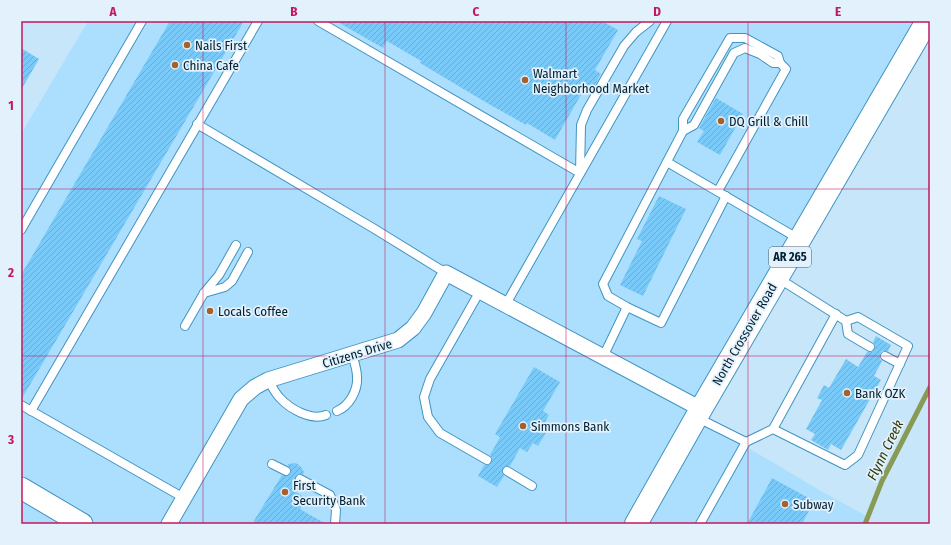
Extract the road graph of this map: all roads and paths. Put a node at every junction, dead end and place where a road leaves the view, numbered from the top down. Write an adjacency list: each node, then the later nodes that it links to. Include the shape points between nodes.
1 (142, 21): 14 (lane)
2 (258, 21): 8 (lane)
3 (318, 21): 11 (lane)
4 (650, 21): 11 (lane, via 624,46 580,125)
5 (666, 21): 11 (lane)
6 (927, 21): 15 (main road, North Crossover Road / AR 265)
7 (780, 63): 9 (lane, via 773,63 745,48 734,53 694,125); 9 (lane, via 778,56 745,38 730,38 683,119); 12 (lane, via 786,69)
8 (197, 124): 18 (lane); 34 (lane)
9 (683, 131): 10 (lane)
10 (667, 162): 12 (lane); 23 (lane, via 603,284 608,296)
11 (580, 173): 22 (lane)
12 (718, 191): 13 (lane)
13 (726, 196): 15 (lane); 23 (lane, via 661,323)
14 (21, 230)
15 (800, 240): 19 (main road, North Crossover Road / AR 265)
16 (236, 245): 21 (lane)
17 (248, 252): 21 (lane, via 232,282 225,287)
18 (446, 273): 20 (street); 28 (street, Citizens Drive, via 413,328 398,340)
19 (778, 277): 24 (lane); 36 (main road, North Crossover Road / AR 265)
20 (480, 291): 22 (street); 40 (lane, via 430,379 424,397 428,417 440,433)
21 (204, 293): 26 (lane)
22 (506, 304): 30 (street)
23 (627, 307): 30 (lane)
24 (836, 314): 25 (lane); 38 (lane)
25 (846, 321): 27 (lane, via 848,334); 31 (lane, via 858,317 908,346)
26 (185, 326)
27 (870, 347)
28 (352, 354): 32 (street, Citizens Drive); 35 (lane, via 357,377 356,387 347,404)
29 (885, 356): 31 (lane)
30 (603, 357): 36 (street)
31 (900, 364): 38 (lane, via 858,455 845,465)
32 (268, 380): 37 (lane, via 279,397 295,409 315,416); 47 (street, Citizens Drive, via 241,399)
33 (21, 405): 34 (lane)
34 (31, 410): 47 (lane)
35 (337, 411)
36 (698, 413): 39 (lane); 51 (main road, North Crossover Road / AR 265)
37 (326, 415)
38 (773, 429): 39 (lane)
39 (746, 442): 52 (lane)
40 (487, 460)
41 (272, 464): 42 (lane)
42 (286, 471)
43 (507, 471): 45 (lane)
44 (300, 479): 50 (lane, via 330,495 336,510)
45 (532, 486)
46 (21, 488): 48 (main road)
47 (184, 498): 49 (street, Citizens Drive)
48 (82, 524)
49 (169, 524)
50 (335, 524)
51 (636, 524)
52 (700, 524)

